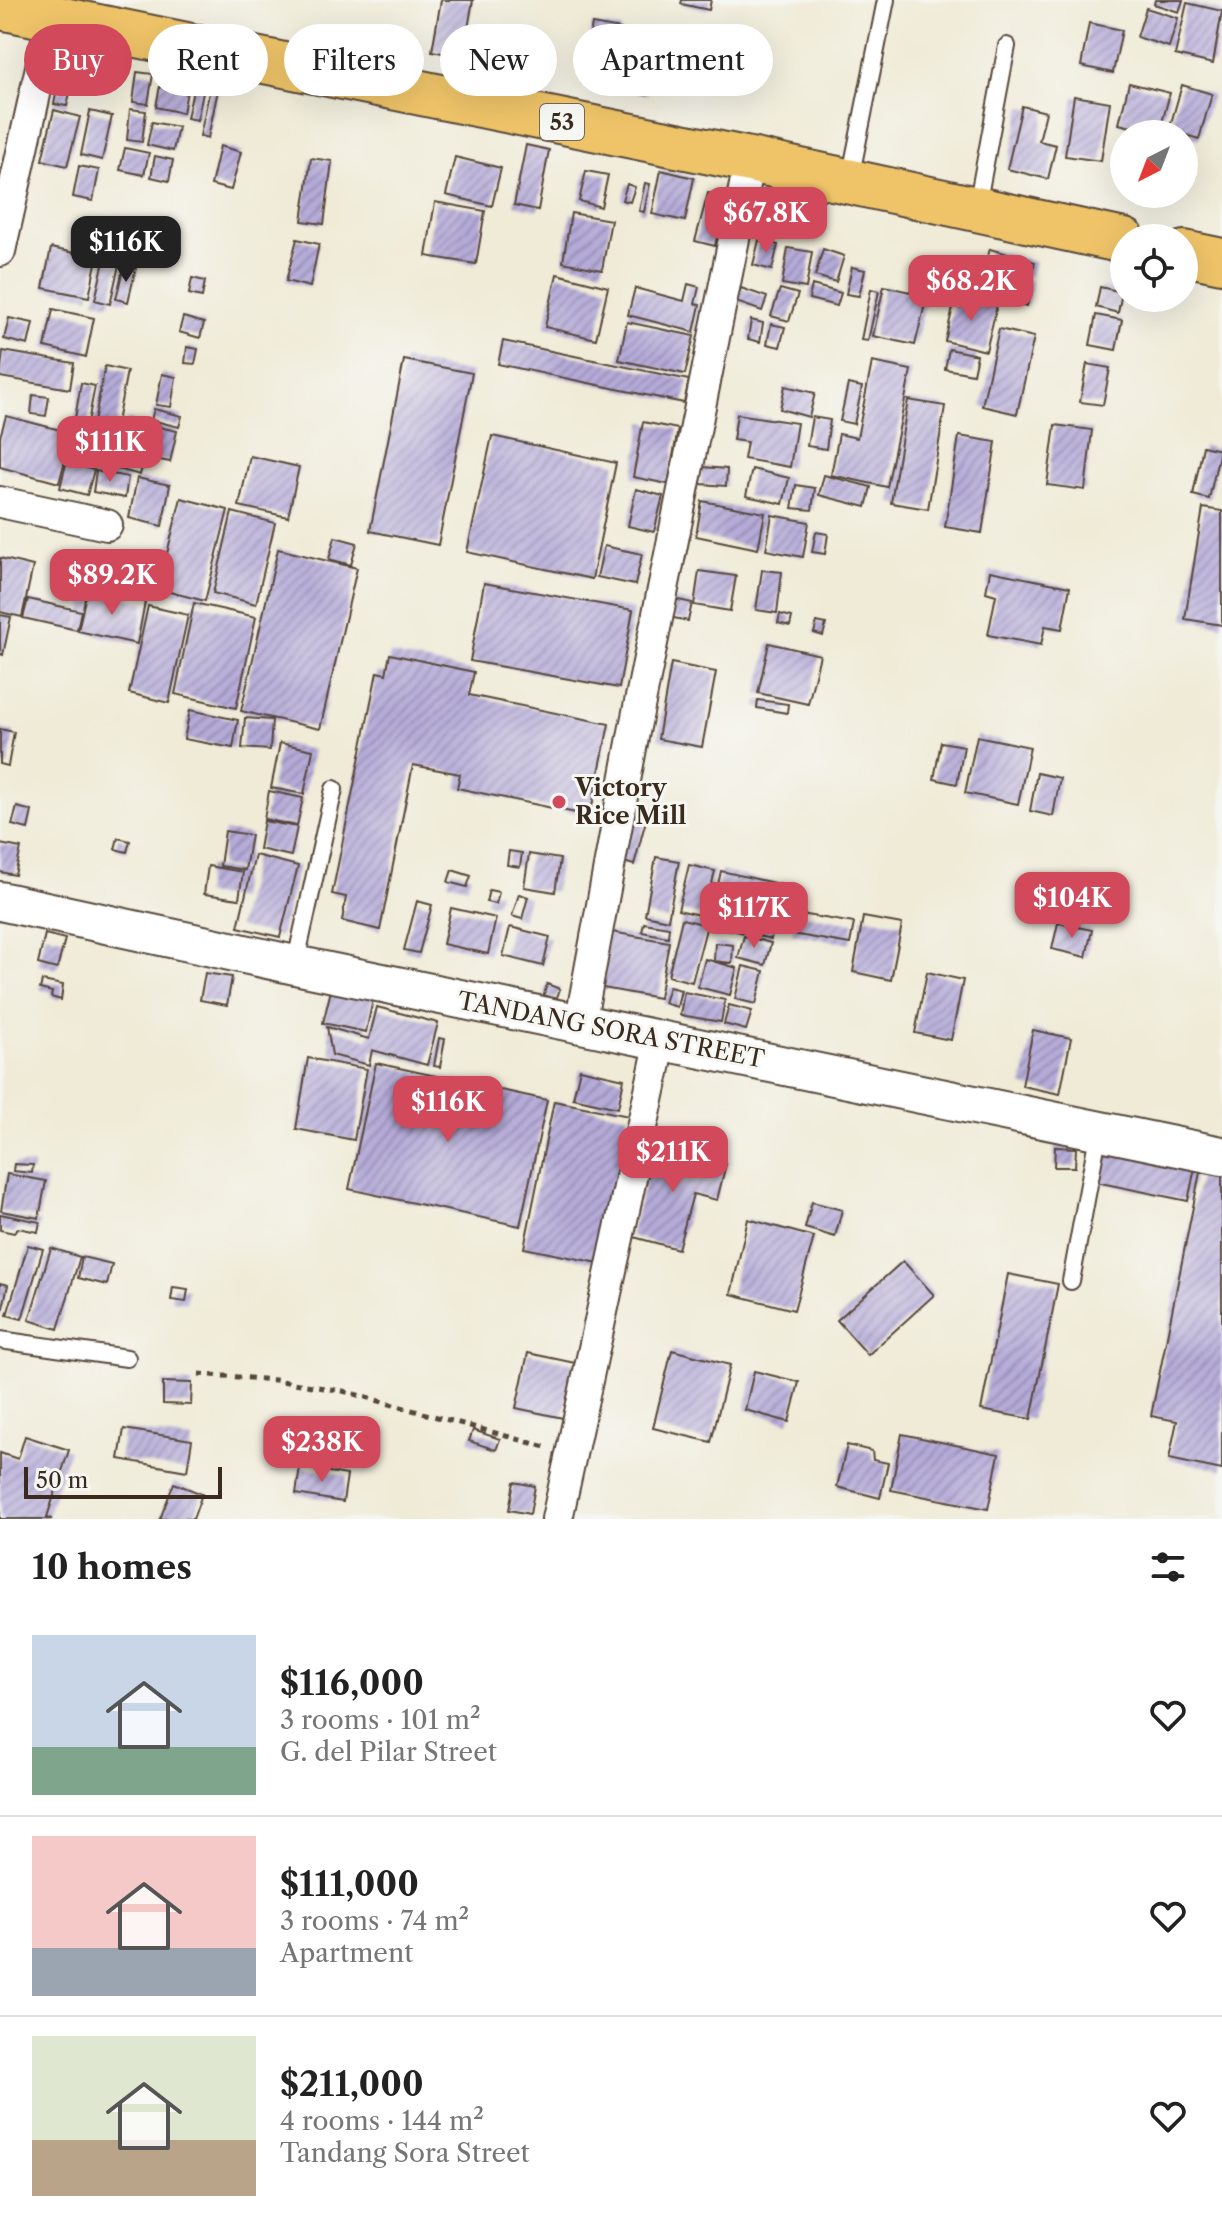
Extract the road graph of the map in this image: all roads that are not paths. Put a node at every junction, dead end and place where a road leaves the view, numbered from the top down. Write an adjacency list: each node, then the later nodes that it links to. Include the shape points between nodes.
1 (886, 0): 6 (lane)
2 (0, 7): 3 (highway, 53)
3 (54, 9): 5 (highway, 53); 9 (street)
4 (1007, 46): 7 (lane)
5 (750, 160): 6 (highway, 53); 17 (street)
6 (849, 183): 7 (highway, 53)
7 (976, 211): 8 (highway, 53)
8 (1110, 238)
9 (0, 251)
10 (1198, 256): 11 (highway)
11 (1222, 261)
12 (0, 502): 13 (street)
13 (107, 525)
14 (334, 789): 16 (lane)
15 (0, 901): 16 (street, TANDANG SORA STREET)
16 (295, 965): 17 (street, TANDANG SORA STREET)
17 (580, 1024): 18 (street, TANDANG SORA STREET)
18 (661, 1040): 19 (street, TANDANG SORA STREET); 24 (street)
19 (1099, 1130): 20 (street, TANDANG SORA STREET); 21 (lane)
20 (1222, 1156)
21 (1071, 1281)
22 (0, 1340): 23 (lane)
23 (127, 1358)
24 (557, 1519)

